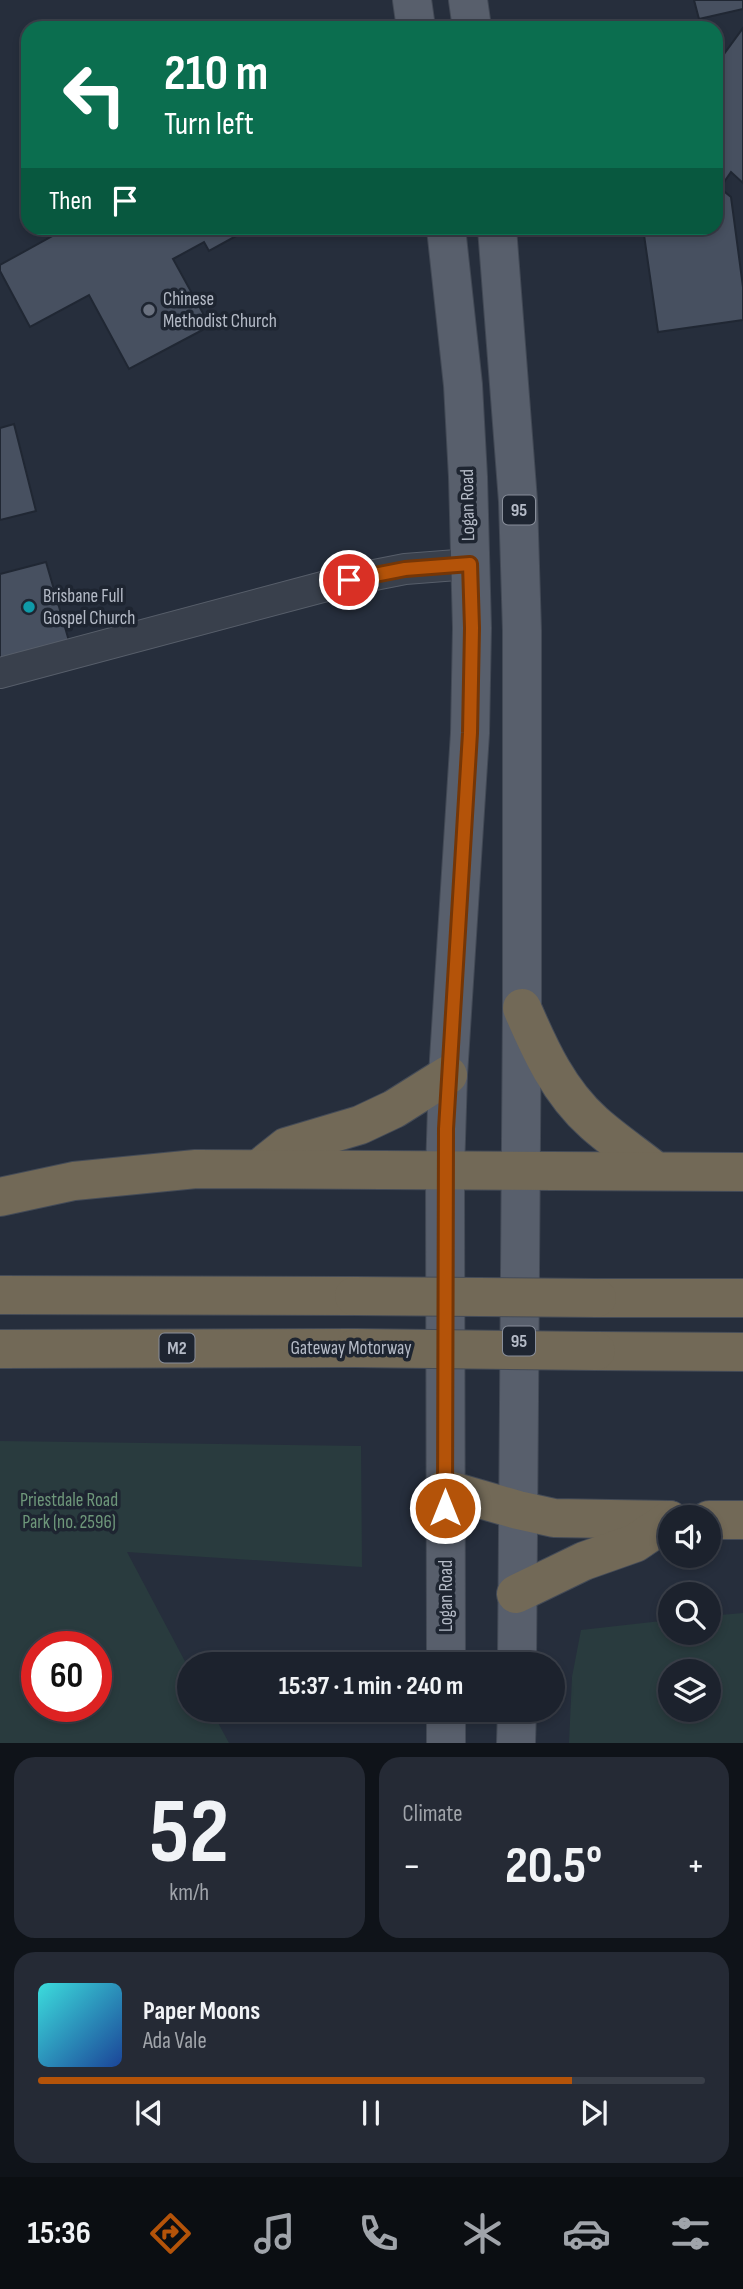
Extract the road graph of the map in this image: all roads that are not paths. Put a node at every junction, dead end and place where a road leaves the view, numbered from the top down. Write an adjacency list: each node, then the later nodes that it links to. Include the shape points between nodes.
1 (412, 0): 3 (main road)
2 (468, 0): 4 (main road)
3 (415, 21)
4 (471, 21)
5 (447, 235): 7 (main road, Logan Road, via 463,385)
6 (498, 235): 9 (main road, 95, via 518,501)
7 (470, 564): 8 (lane, via 349,580); 10 (main road, Logan Road, via 470,733)
8 (0, 673)
9 (522, 1008): 12 (highway, via 542,1054 567,1093 593,1122); 14 (main road, 95)
10 (448, 1076): 11 (highway, via 360,1125 286,1147); 13 (main road, Logan Road)
11 (259, 1168): 13 (highway); 16 (highway, via 131,1174)
12 (654, 1170): 14 (highway); 15 (highway)
13 (445, 1171): 14 (highway); 21 (main road, Logan Road)
14 (519, 1171): 22 (main road, 95)
15 (743, 1172)
16 (0, 1197)
17 (0, 1295): 18 (highway, bridge)
18 (743, 1298)
19 (0, 1349): 20 (highway, Gateway Motorway / M2, bridge)
20 (743, 1352)
21 (445, 1489): 22 (highway); 28 (main road, Logan Road)
22 (518, 1510): 23 (highway, via 554,1518); 27 (main road, 95)
23 (658, 1520)
24 (721, 1520): 25 (highway)
25 (743, 1520)
26 (658, 1527): 27 (highway, via 635,1543 584,1561)
27 (516, 1594): 29 (main road, 95)
28 (446, 1652)
29 (517, 1652)
30 (446, 1722): 32 (main road)
31 (517, 1722): 33 (main road)
32 (446, 1743)
33 (516, 1743)

